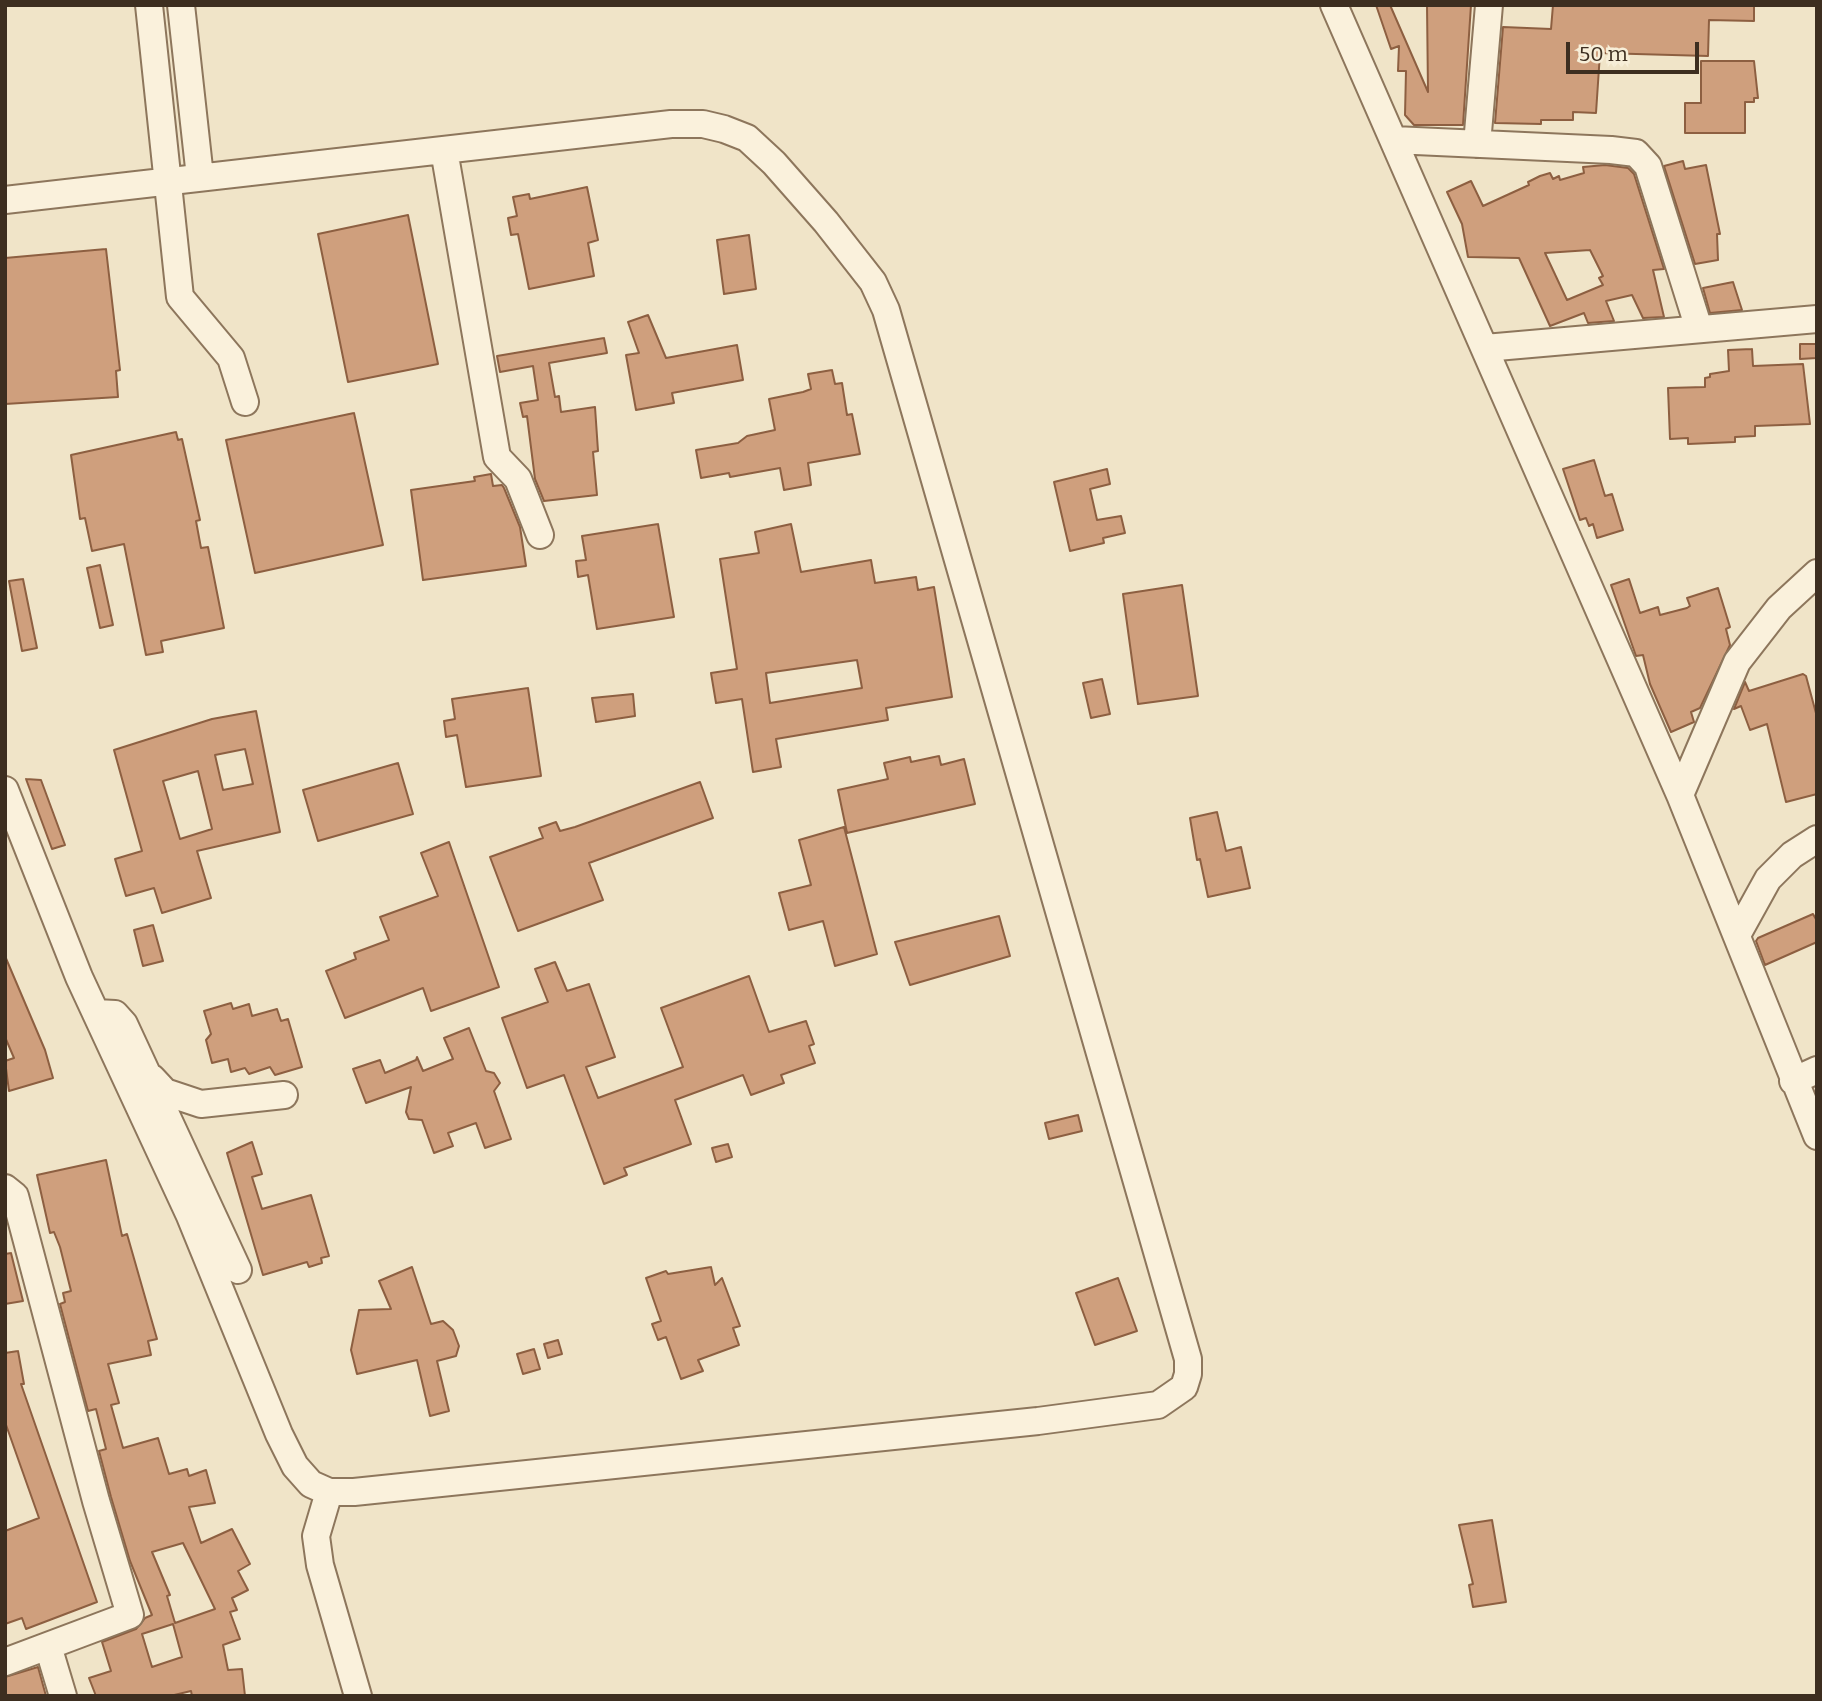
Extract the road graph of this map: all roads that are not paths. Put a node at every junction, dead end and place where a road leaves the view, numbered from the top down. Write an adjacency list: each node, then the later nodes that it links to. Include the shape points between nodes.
1 (149, 5): 9 (street)
2 (181, 5): 8 (street)
3 (1334, 5): 5 (street)
4 (1489, 5): 6 (street)
5 (1394, 140): 6 (street); 13 (street)
6 (1477, 144): 12 (street, via 1636,153 1648,166)
7 (444, 149): 8 (street); 15 (street, via 497,457 518,479); 28 (street, via 671,124 724,129 747,138 774,163 873,282 887,310 908,381 1128,1146 1188,1359 1188,1374 1184,1387 1174,1396 1136,1409)
8 (200, 177): 9 (street)
9 (169, 181): 10 (street); 14 (street, via 180,297 231,358)
10 (5, 200)
11 (1817, 319): 12 (street)
12 (1699, 329): 13 (street)
13 (1485, 348): 18 (street)
14 (245, 402)
15 (540, 535)
16 (1817, 573): 18 (street, via 1779,608 1737,663)
17 (5, 790): 21 (street)
18 (1680, 795): 20 (street)
19 (1817, 839): 20 (street, via 1768,879)
20 (1737, 935): 23 (street)
21 (96, 1013): 22 (street, via 118,1017); 28 (street, via 190,1216 279,1434 303,1475)
22 (146, 1072): 24 (street, via 164,1092 201,1104); 27 (street)
23 (1805, 1075): 25 (street)
24 (284, 1095)
25 (1817, 1136)
26 (5, 1188): 29 (street, via 15,1196 96,1501 130,1606 130,1615 121,1620)
27 (238, 1270)
28 (329, 1492): 32 (street, via 316,1536 320,1565)
29 (48, 1646): 30 (street); 31 (street)
30 (5, 1662)
31 (63, 1696)
32 (358, 1696)

